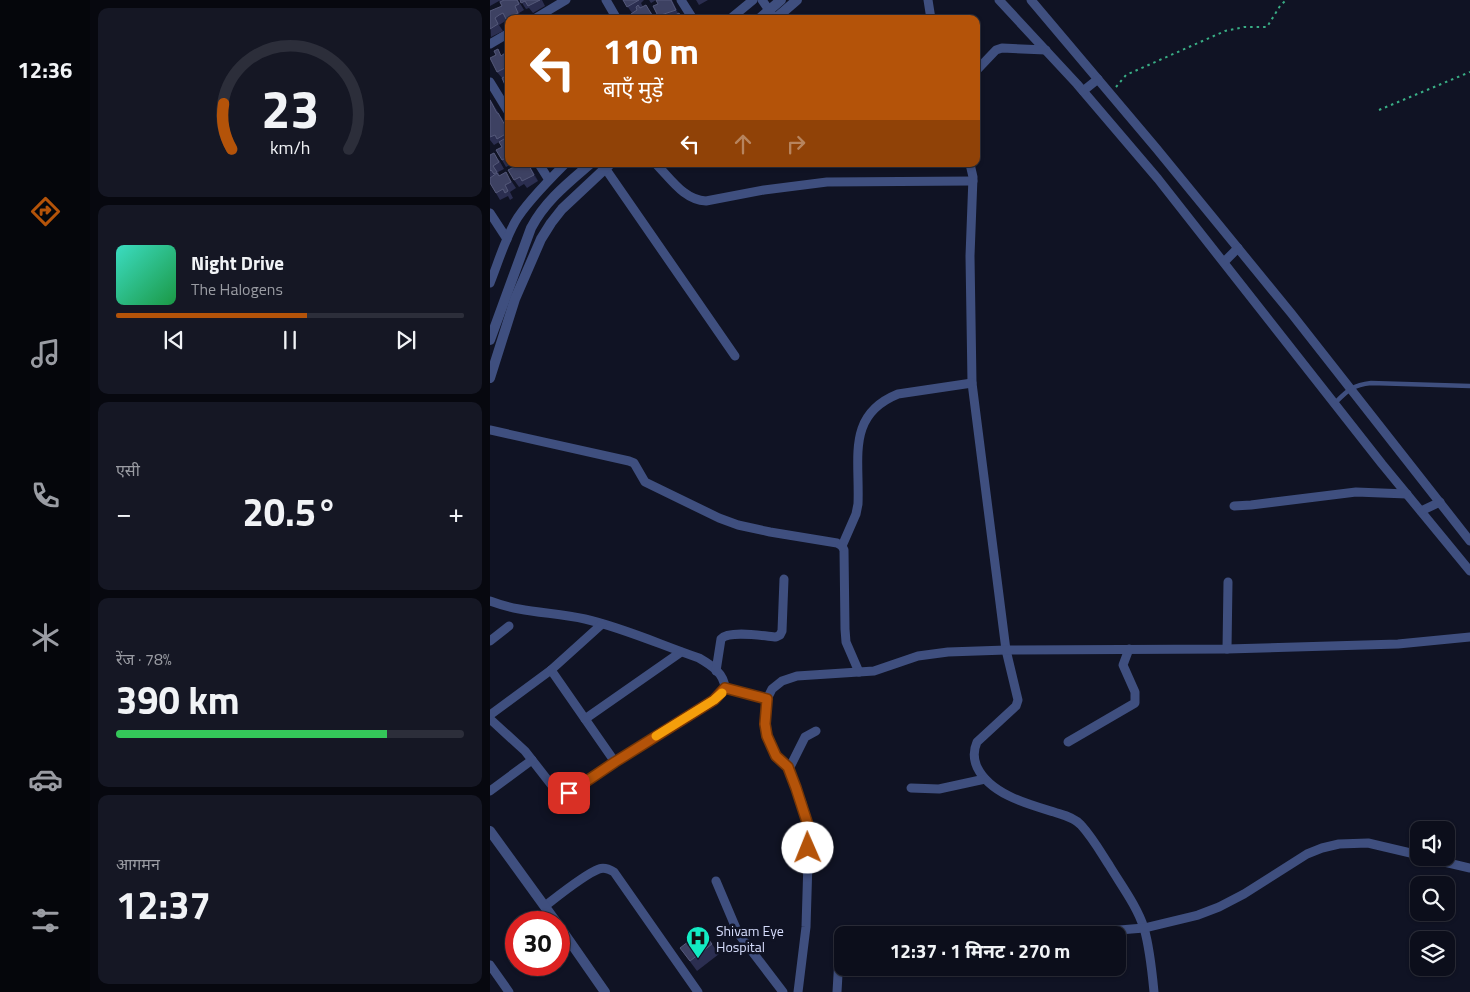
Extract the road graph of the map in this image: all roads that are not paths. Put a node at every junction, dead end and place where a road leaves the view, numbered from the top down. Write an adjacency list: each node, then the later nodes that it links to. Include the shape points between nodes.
1 (566, 0): 11 (street)
2 (606, 0): 12 (street)
3 (681, 0): 13 (street)
4 (753, 0): 14 (street)
5 (762, 0): 15 (street)
6 (781, 0): 16 (street)
7 (797, 0): 17 (street)
8 (928, 0): 18 (street)
9 (999, 0): 21 (street)
10 (1031, 0): 23 (street)
11 (541, 15)
12 (615, 15)
13 (690, 15)
14 (735, 15)
15 (772, 15)
16 (774, 15)
17 (774, 15)
18 (930, 15)
19 (505, 35): 20 (street)
20 (490, 44)
21 (1046, 50): 22 (street, via 1002,48); 25 (street)
22 (980, 67)
23 (1098, 79): 25 (street); 38 (street)
24 (490, 82): 26 (street)
25 (1083, 91): 39 (street)
26 (505, 106)
27 (541, 167): 34 (street)
28 (562, 167): 34 (street)
29 (587, 167): 41 (street, via 548,202 538,216)
30 (607, 167): 43 (street, via 562,209 541,239 515,300)
31 (609, 167): 42 (street)
32 (659, 167): 35 (street, via 687,196 706,201 827,182)
33 (970, 167): 35 (street)
34 (549, 180): 37 (street, via 516,220)
35 (972, 181): 44 (street)
36 (490, 213): 37 (street)
37 (507, 238): 40 (street)
38 (1238, 248): 39 (street); 46 (street)
39 (1224, 262): 47 (street)
40 (491, 278)
41 (490, 340)
42 (735, 356)
43 (490, 378)
44 (972, 383): 54 (street, via 898,394 872,410 860,436 856,514); 65 (street)
45 (1470, 386): 46 (lane, via 1370,383)
46 (1350, 388): 47 (lane); 50 (street)
47 (1335, 404): 49 (street)
48 (490, 430): 54 (street, via 630,461 645,482 719,518 738,525)
49 (1407, 494): 51 (street, via 1356,492); 52 (street)
50 (1440, 502): 52 (street); 53 (street)
51 (1234, 506)
52 (1421, 511): 55 (street)
53 (1470, 541)
54 (842, 546): 69 (street, via 844,629)
55 (1470, 571)
56 (784, 579): 68 (street, via 780,635 723,636)
57 (1228, 582): 64 (street)
58 (490, 601): 59 (street)
59 (602, 624): 66 (street); 67 (street)
60 (509, 626): 62 (street)
61 (1470, 637): 64 (street, via 1398,644)
62 (490, 641)
63 (1129, 649): 64 (street); 65 (street); 76 (street, via 1123,665 1135,692 1135,704)
64 (1227, 649)
65 (1006, 650): 69 (street, via 931,653 874,671); 80 (street, via 1018,700 1016,706 985,733 974,748 974,759)
66 (681, 652): 68 (street, via 699,658); 73 (street)
67 (551, 670): 72 (street); 73 (street)
68 (716, 671): 70 (street, via 723,678)
69 (859, 672): 71 (street, via 798,676 777,685)
70 (725, 688): 71 (street); 78 (street, via 714,700)
71 (767, 699): 79 (street, via 767,736 776,756)
72 (490, 714)
73 (585, 718): 78 (street)
74 (490, 719): 77 (street)
75 (816, 731): 79 (street, via 806,737)
76 (1068, 742)
77 (532, 760): 78 (street, via 556,792 562,795); 82 (street)
78 (615, 762)
79 (789, 769): 99 (street, via 809,828 806,927)
80 (985, 779): 81 (street, via 939,789); 90 (street, via 1016,800 1069,816 1079,823 1127,894)
81 (911, 788)
82 (490, 791)
83 (490, 831): 88 (street)
84 (1410, 853): 90 (street, via 1368,843 1322,848 1219,907)
85 (1455, 865): 86 (street)
86 (1470, 868)
87 (716, 882): 98 (street, via 738,933)
88 (545, 906): 89 (street); 97 (street, via 600,868 614,872)
89 (548, 911)
90 (1144, 928): 91 (street); 101 (street, via 1152,963)
91 (1126, 929)
92 (570, 942): 96 (street)
93 (490, 965): 95 (street)
94 (837, 976): 100 (street)
95 (509, 992)
96 (605, 992)
97 (698, 992)
98 (783, 992)
99 (798, 992)
100 (836, 992)
101 (1154, 992)

